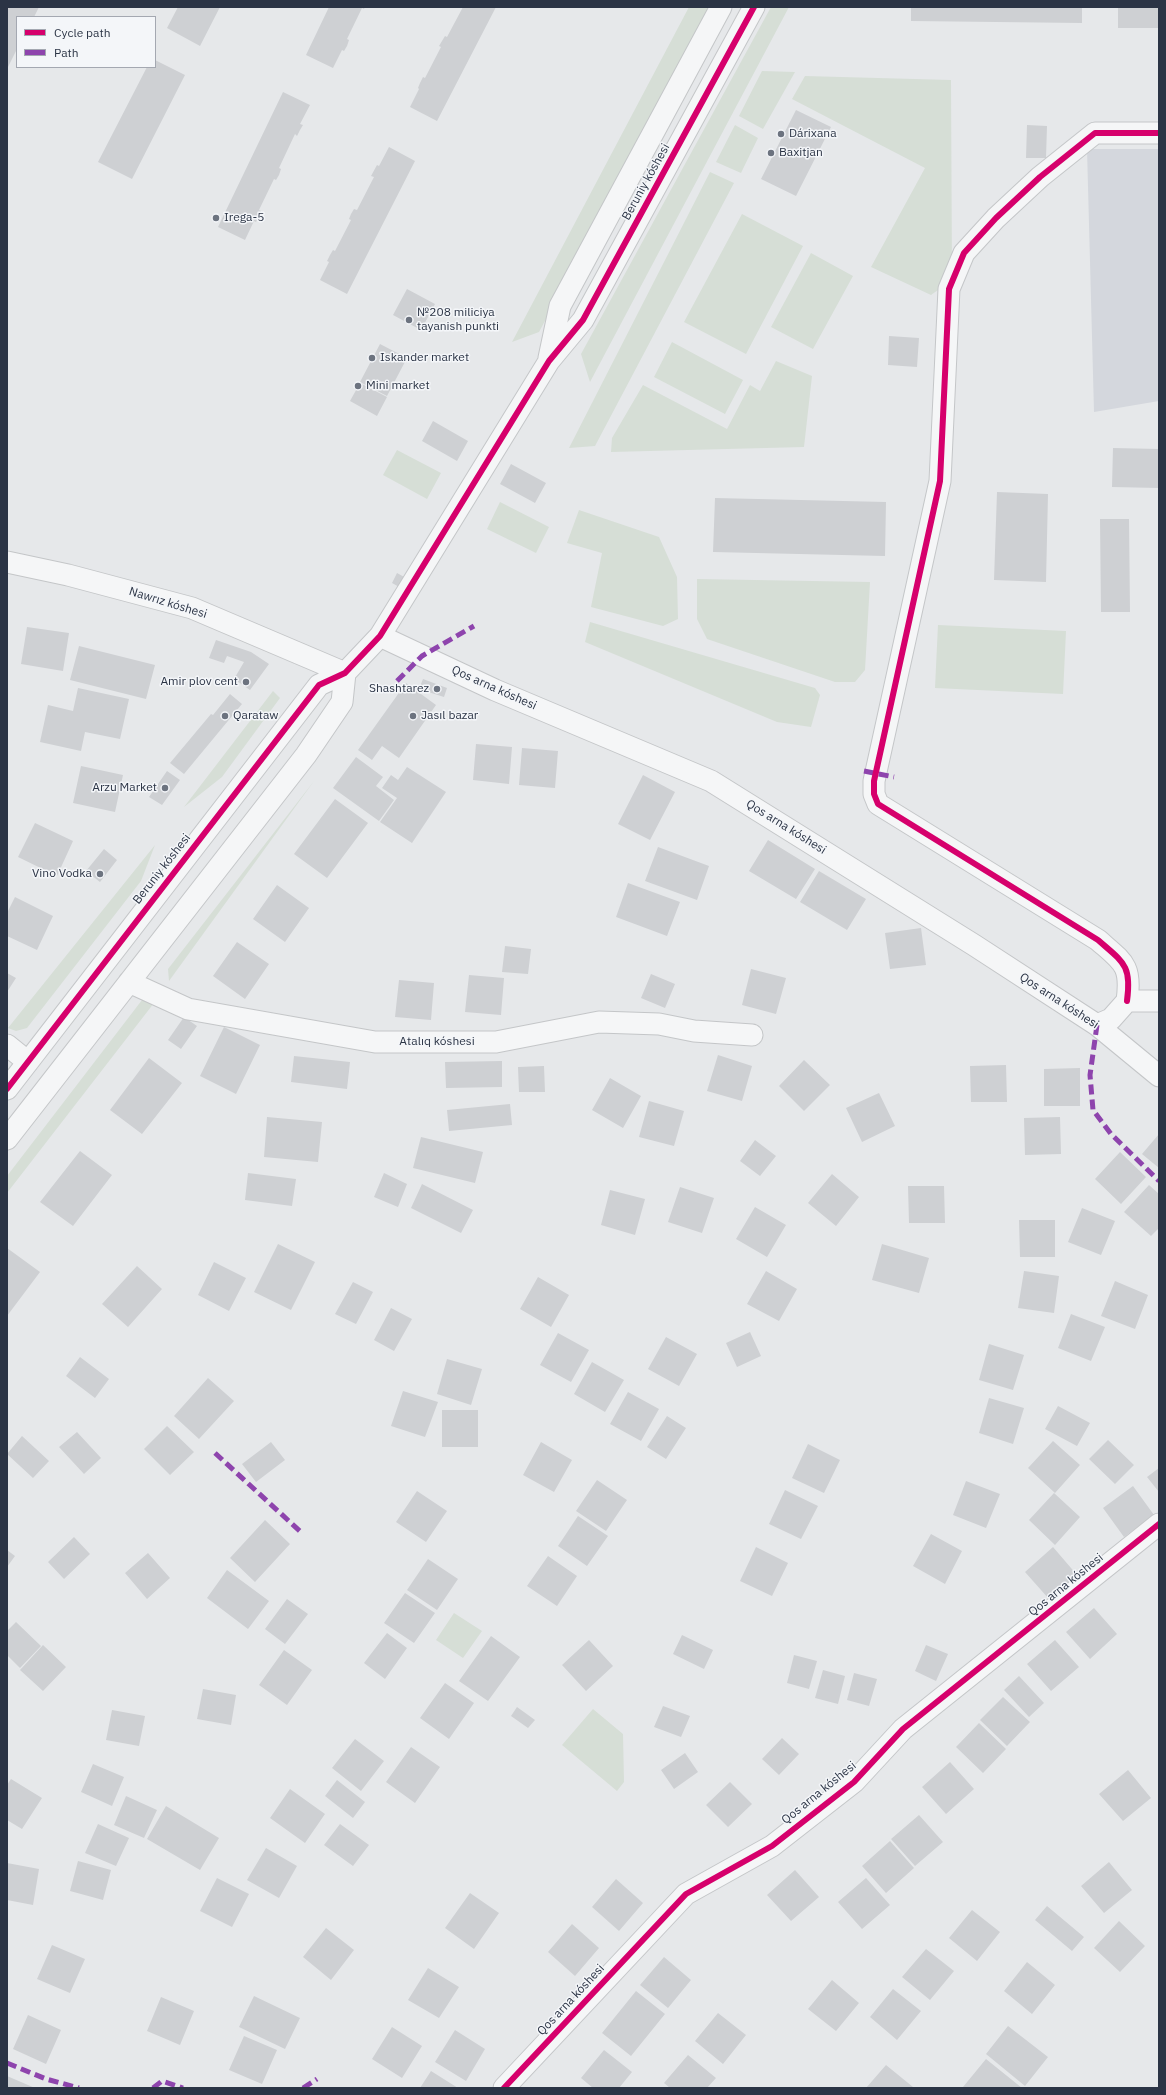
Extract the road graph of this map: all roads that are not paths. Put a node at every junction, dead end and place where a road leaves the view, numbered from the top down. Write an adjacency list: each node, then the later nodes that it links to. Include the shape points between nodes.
1 (721, 7): 4 (street, Beruniy kóshesi, via 560,306)
2 (754, 7): 4 (street, Beruniy kóshesi, via 583,320)
3 (1159, 134): 9 (street, via 1095,133 1040,177 996,218 964,253 949,289 940,481 874,787 878,804 1098,940 1124,962 1130,982)
4 (549, 361): 6 (street)
5 (7, 562): 7 (street, Nawrız kóshesi, via 68,575 192,608)
6 (380, 636): 7 (street); 11 (street, Qos arna kóshesi, via 495,690 711,781)
7 (345, 673): 8 (street, via 342,702 306,755); 14 (street, Beruniy kóshesi, via 319,685)
8 (129, 982): 12 (street, Atalıq kóshesi, via 188,1009 375,1042 496,1042 598,1022 659,1024 694,1031); 17 (street)
9 (1127, 1001): 10 (street); 11 (street, via 1111,1018)
10 (1159, 1001)
11 (1097, 1025): 15 (street, Qos arna kóshesi)
12 (752, 1035)
13 (7, 1045): 14 (street)
14 (28, 1062): 16 (street, Beruniy kóshesi)
15 (1159, 1076)
16 (7, 1089)
17 (7, 1139)
18 (1159, 1524): 19 (street, Qos arna kóshesi, via 903,1729 854,1782 772,1846 686,1894)
19 (504, 2088)

